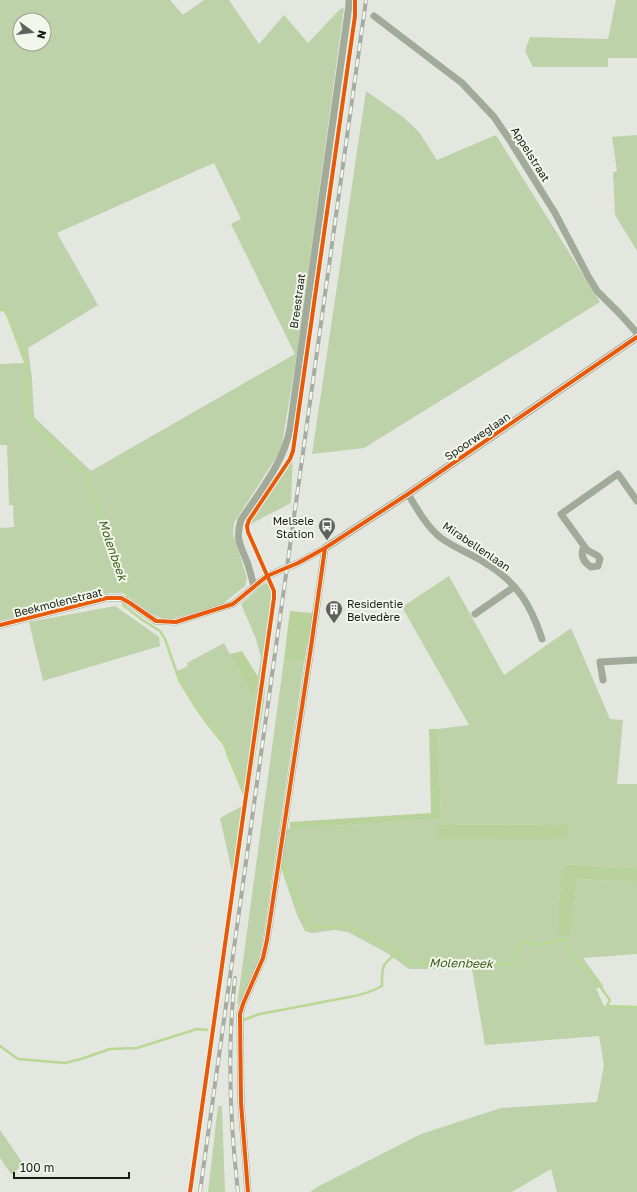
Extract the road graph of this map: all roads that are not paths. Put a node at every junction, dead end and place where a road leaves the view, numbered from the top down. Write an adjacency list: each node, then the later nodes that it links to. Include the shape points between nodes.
1 (349, 0): 12 (street, Breestraat, via 288,436 274,471 241,520 238,529 238,538)
2 (374, 16): 3 (street, Appelstraat, via 462,82 494,117 555,213 597,291)
3 (637, 333)
4 (637, 337): 5 (street, Spoorweglaan)
5 (623, 347): 6 (street); 7 (street, Spoorweglaan)
6 (637, 347)
7 (408, 494): 10 (street, Spoorweglaan); 13 (street, Mirabellenlaan, via 426,523 441,538 488,564)
8 (637, 500): 9 (street, via 618,474 561,514)
9 (584, 546)
10 (325, 548): 11 (street, Spoorweglaan); 19 (street, via 267,940 263,958 240,1014 241,1103)
11 (291, 566): 12 (street, Beekmolenstraat, via 267,576)
12 (254, 586): 15 (street, Beekmolenstraat, via 232,604 176,622 156,621 121,598 107,598)
13 (514, 586): 14 (street); 16 (street, Mirabellenlaan, via 534,616)
14 (475, 614)
15 (0, 625)
16 (542, 639)
17 (637, 660): 18 (street, via 600,662)
18 (603, 680)
19 (248, 1192)

